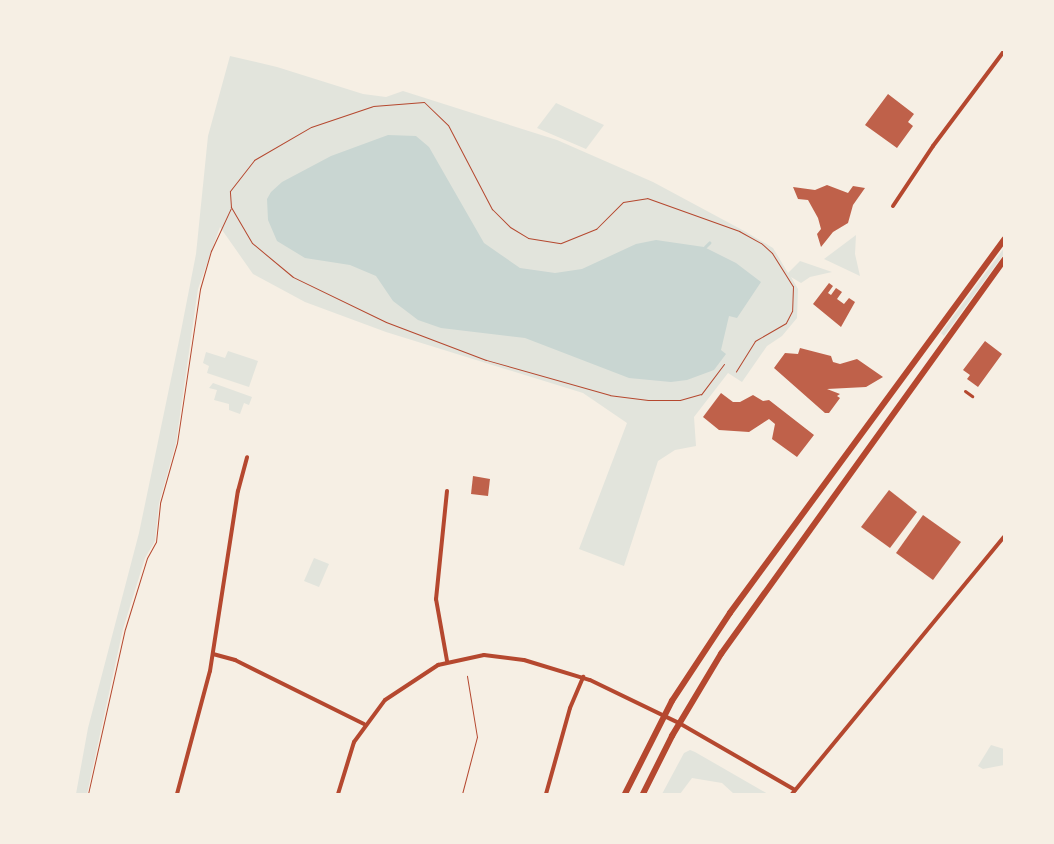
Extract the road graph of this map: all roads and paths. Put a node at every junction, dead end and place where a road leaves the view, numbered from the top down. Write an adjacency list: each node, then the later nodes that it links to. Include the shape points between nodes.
1 (1004, 50): 2 (street, via 929,151)
2 (893, 206)
3 (231, 207): 6 (path, via 252,243 294,277 386,322 504,366 610,395 680,400 701,394); 7 (path, via 232,184 254,160 286,140 356,110 424,102 448,124 492,209 510,228 528,238 543,242 568,240 596,229 623,202 647,198 739,231 761,243 772,253 793,286 792,311 786,323 755,341); 21 (path, via 211,251 200,289 177,443 160,503 156,542 147,558 125,630)
4 (1004, 240): 17 (main road, via 741,598)
5 (1004, 260): 18 (main road, via 741,626)
6 (724, 364)
7 (736, 371)
8 (965, 391): 9 (street)
9 (972, 396)
10 (247, 457): 13 (street, via 240,480)
11 (446, 491): 14 (street, via 436,599)
12 (1004, 537): 20 (street, via 828,754)
13 (214, 654): 19 (street, via 235,660); 22 (street)
14 (447, 661): 16 (street, via 484,655 510,657); 19 (street, via 401,687)
15 (467, 676): 24 (path, via 477,737)
16 (583, 677): 17 (street); 25 (street, via 570,708)
17 (664, 715): 18 (street); 26 (main road)
18 (680, 722): 20 (street); 27 (main road)
19 (364, 724): 23 (street, via 349,754)
20 (793, 792)
21 (88, 794)
22 (177, 794)
23 (338, 794)
24 (462, 794)
25 (546, 794)
26 (625, 794)
27 (643, 794)

